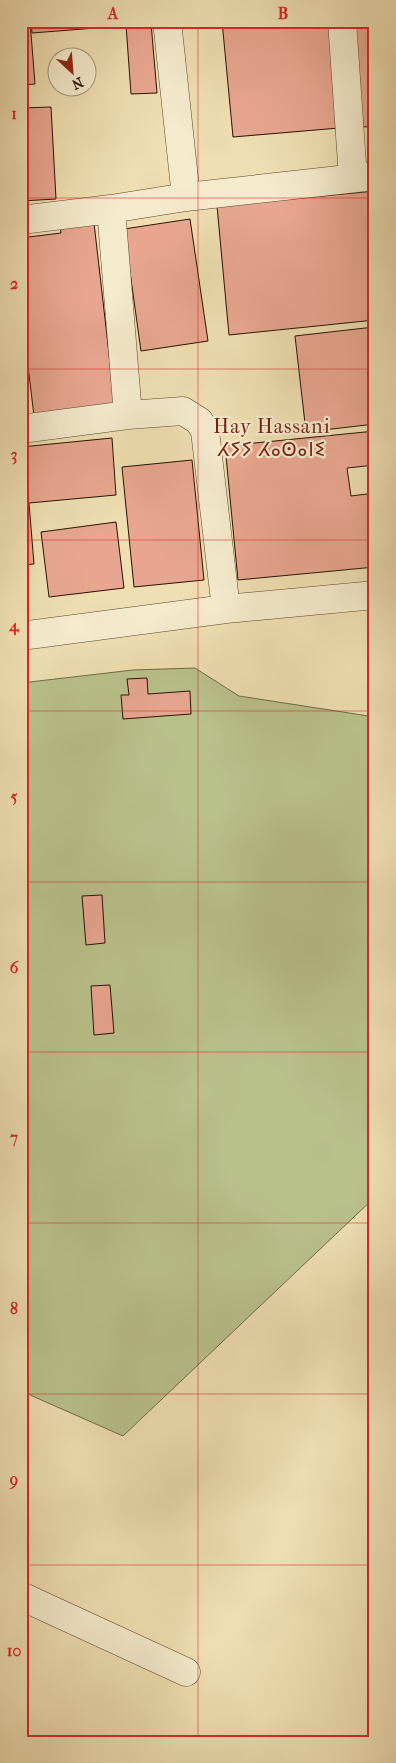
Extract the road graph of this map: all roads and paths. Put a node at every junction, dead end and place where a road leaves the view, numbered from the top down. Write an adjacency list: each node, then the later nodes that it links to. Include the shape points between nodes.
1 (168, 21): 4 (street)
2 (342, 21): 3 (street)
3 (364, 177): 4 (street)
4 (186, 197): 5 (street)
5 (112, 210): 6 (street); 7 (street)
6 (21, 220)
7 (128, 415): 8 (street); 10 (street, via 183,411 199,421 205,431)
8 (21, 428)
9 (375, 595): 10 (street)
10 (226, 609): 11 (street)
11 (21, 636)
12 (21, 1596): 13 (street)
13 (186, 1672)

